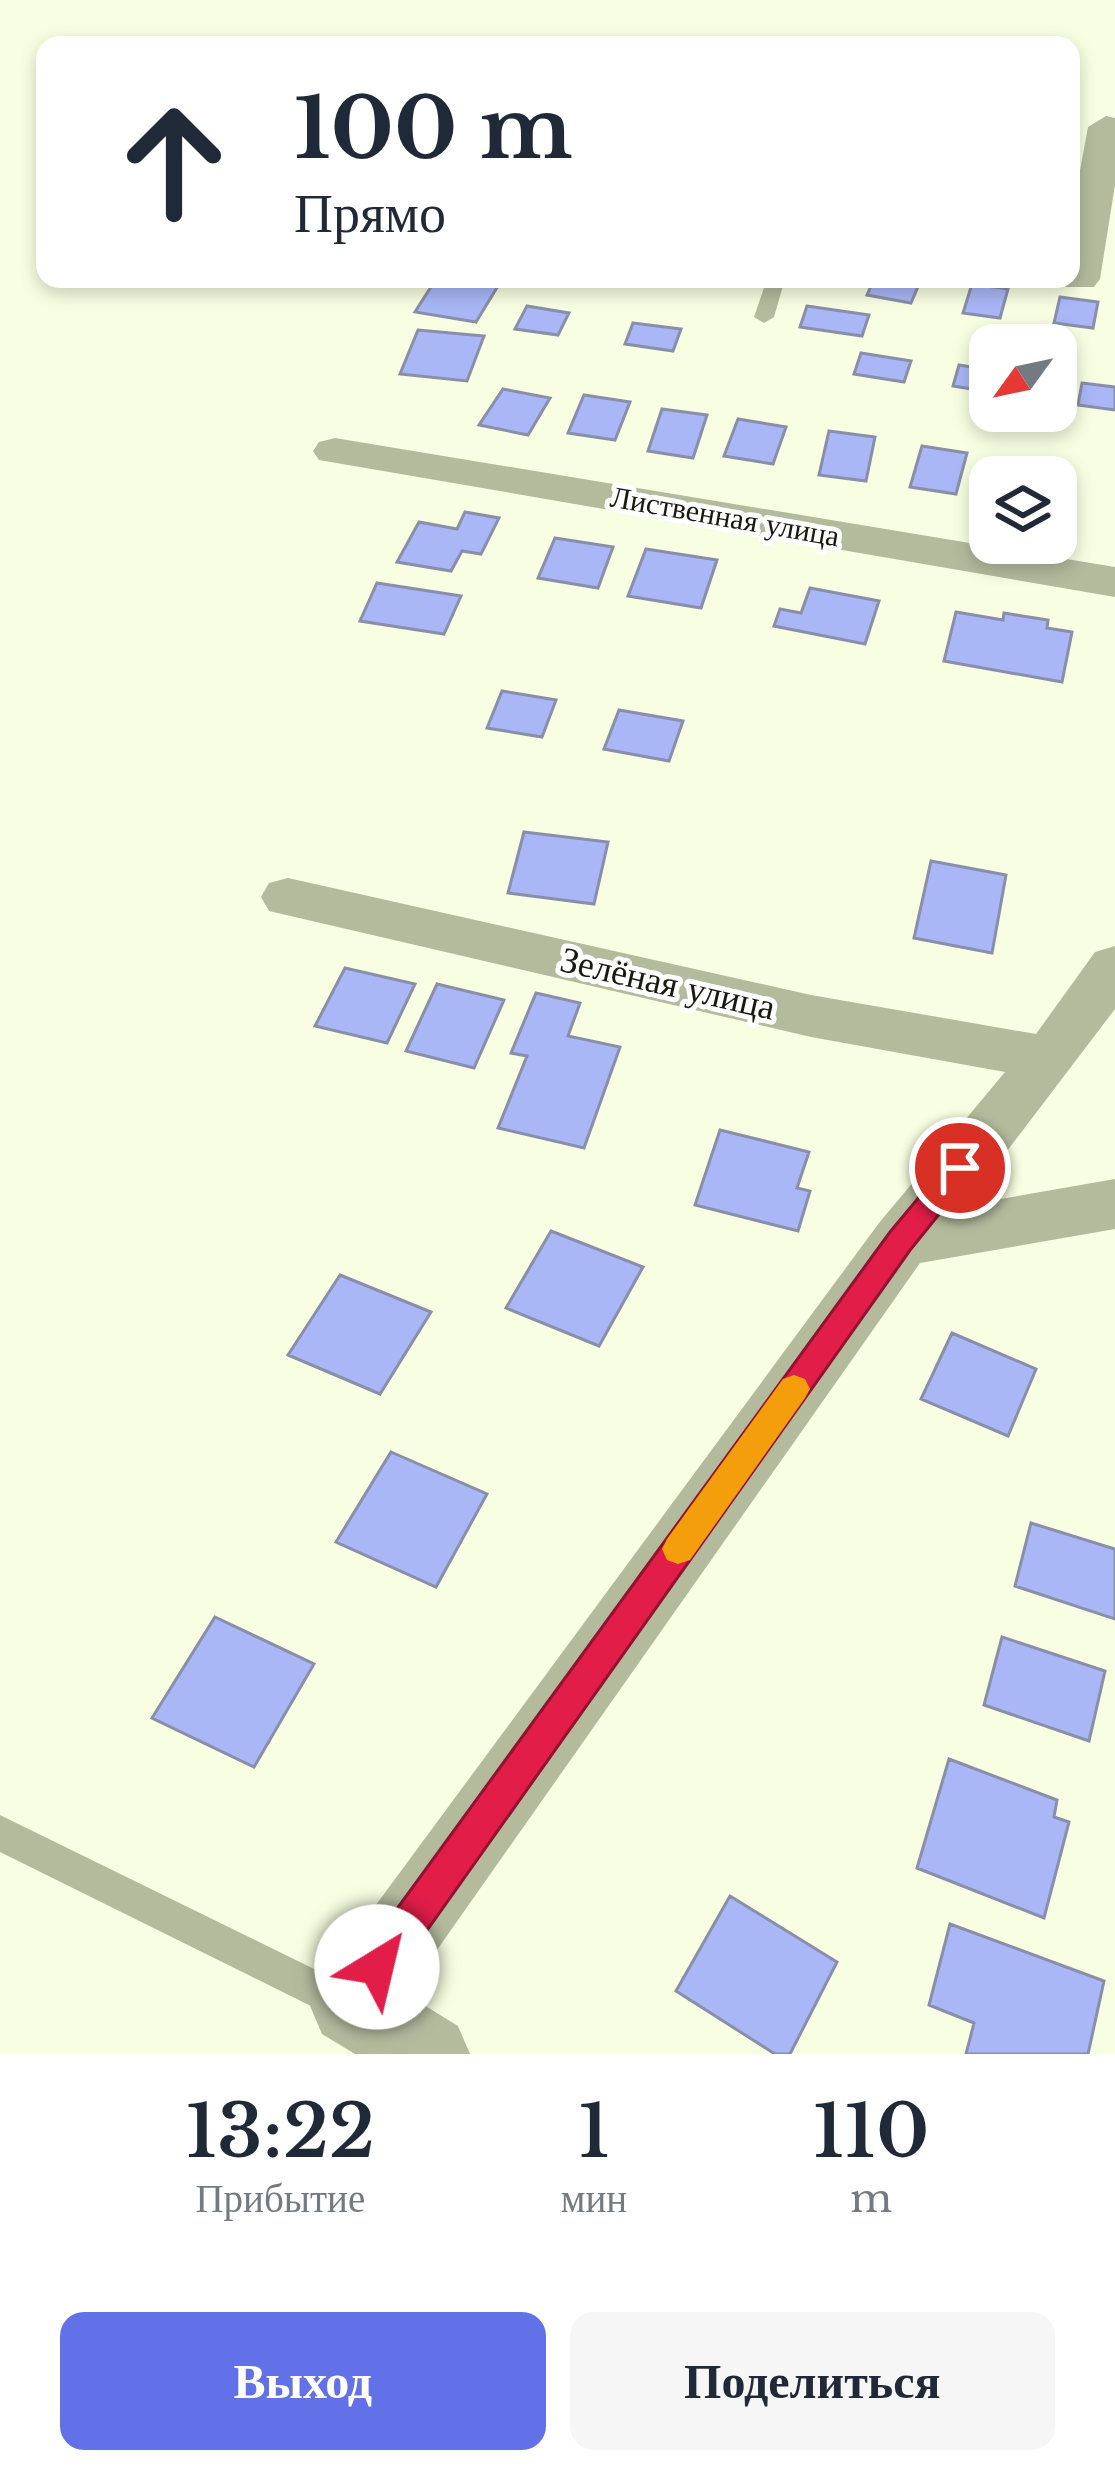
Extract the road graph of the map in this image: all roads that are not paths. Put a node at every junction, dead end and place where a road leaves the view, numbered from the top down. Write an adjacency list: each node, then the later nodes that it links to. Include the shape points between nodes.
1 (1106, 127): 2 (street)
2 (1089, 280)
3 (773, 288): 4 (lane)
4 (764, 317)
5 (334, 451): 6 (street, Лиственная улица)
6 (1115, 582)
7 (288, 897): 9 (street, Зелёная улица, via 811,1016)
8 (1115, 966): 9 (street)
9 (1050, 1058): 11 (street)
10 (1115, 1204): 11 (street)
11 (901, 1241): 13 (street)
12 (0, 1833): 13 (lane)
13 (350, 2006): 14 (street)
14 (430, 2054)

